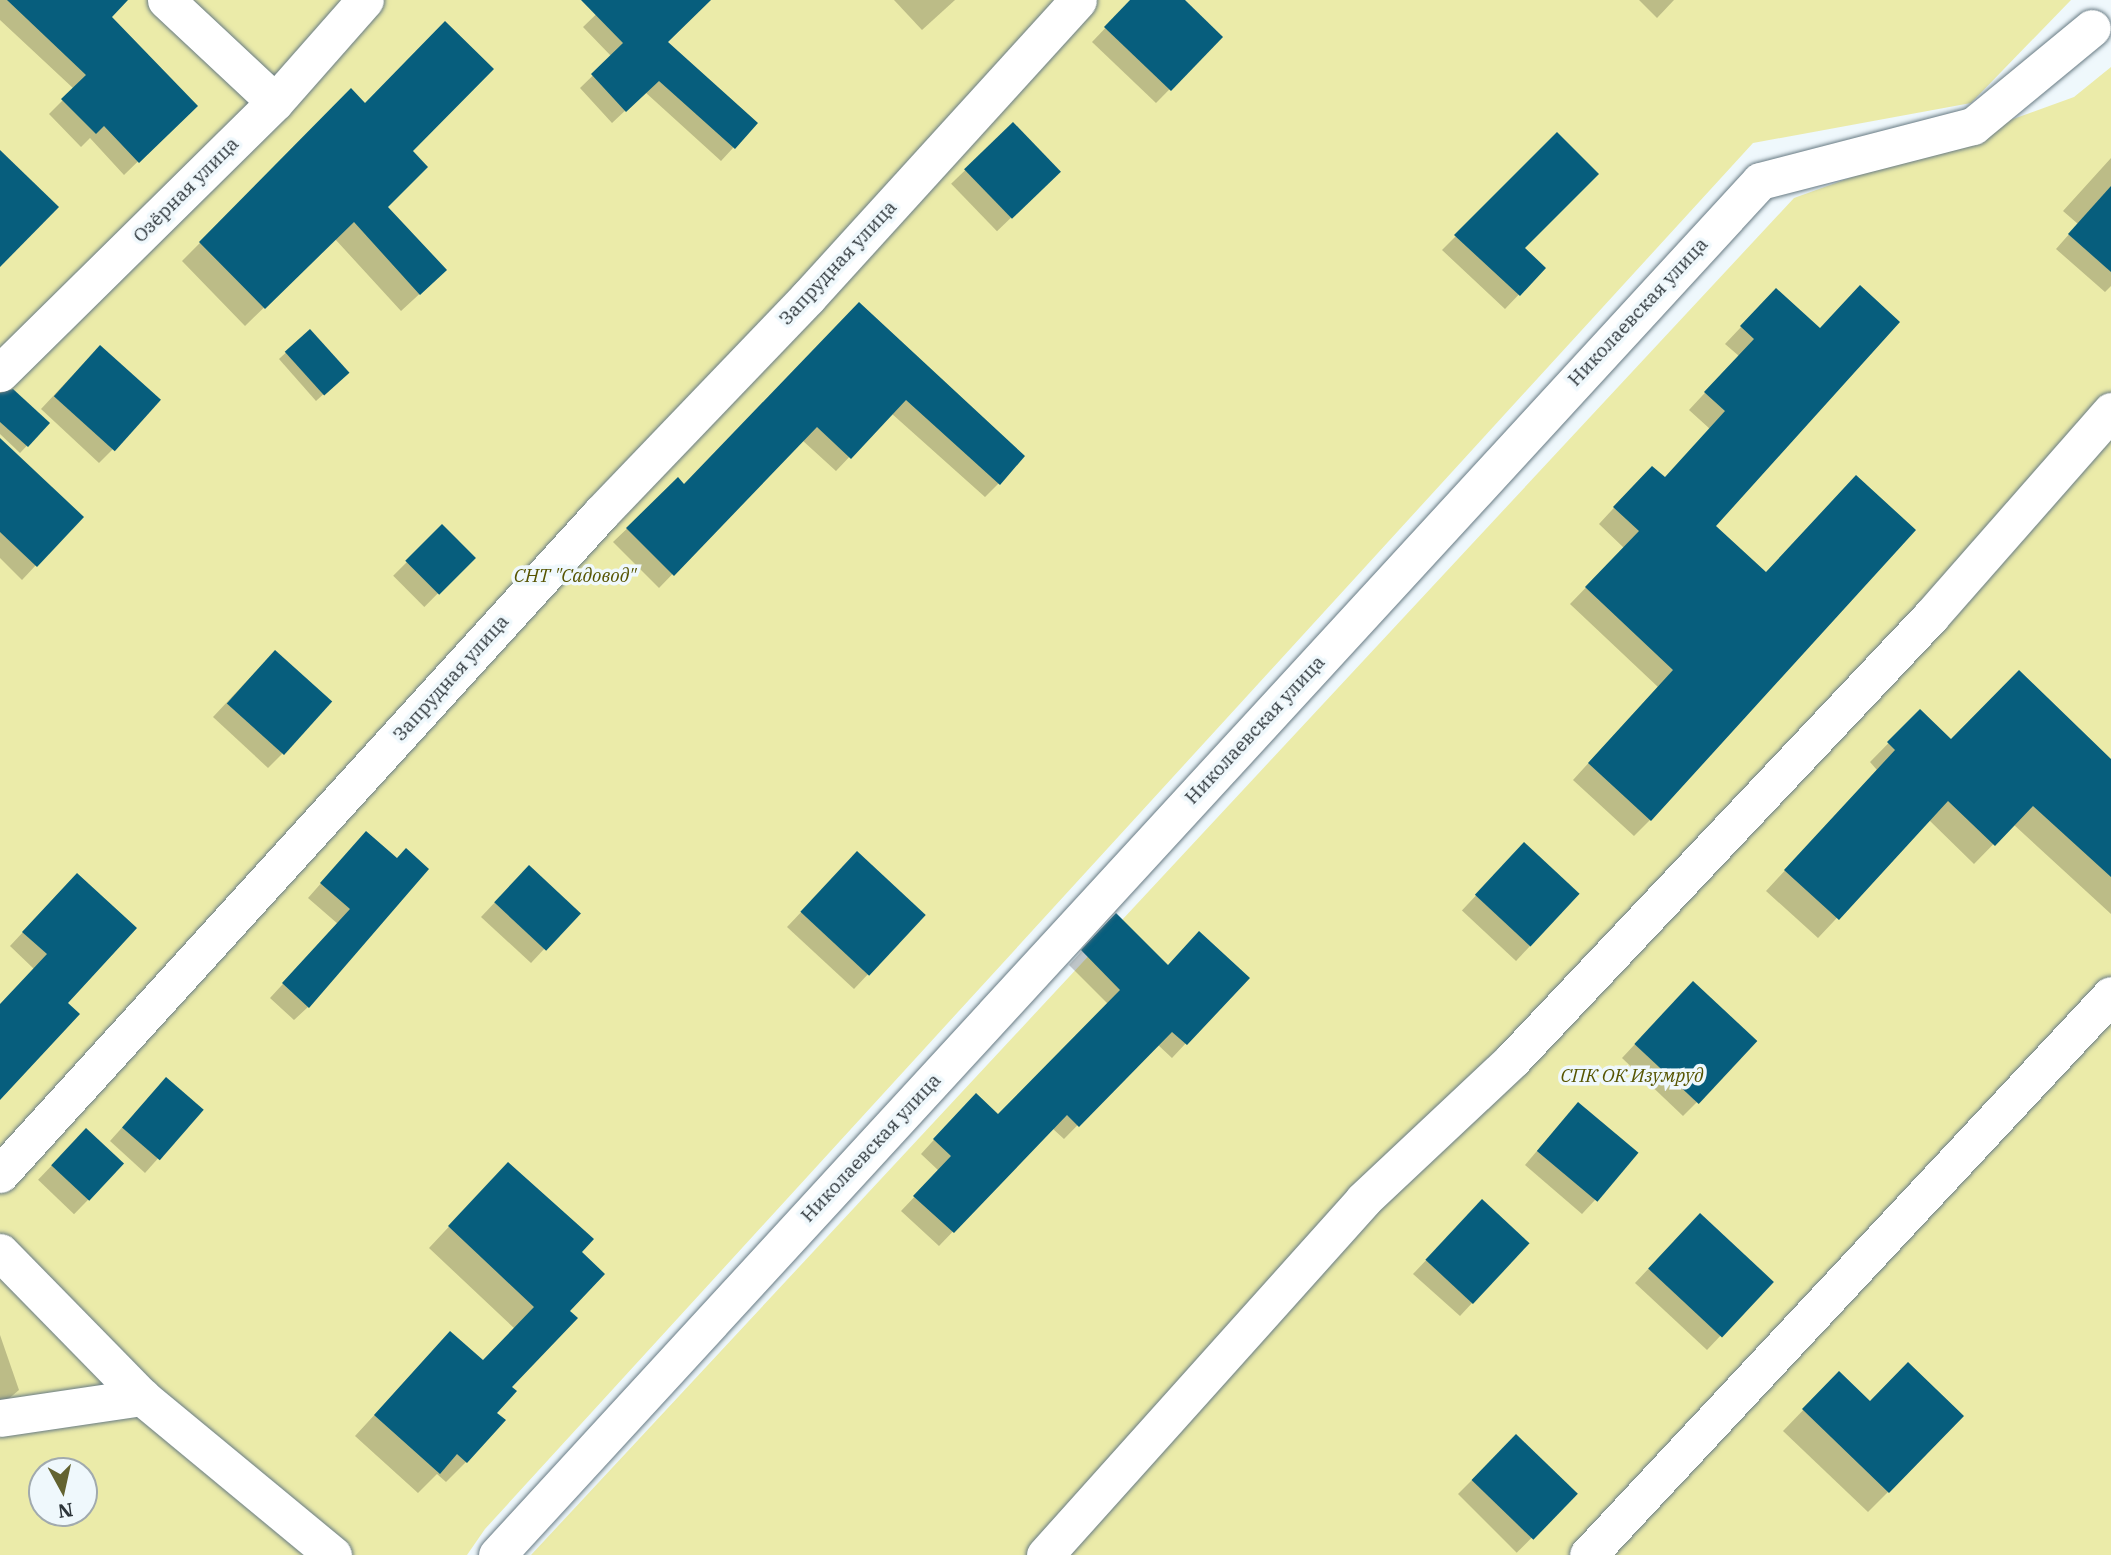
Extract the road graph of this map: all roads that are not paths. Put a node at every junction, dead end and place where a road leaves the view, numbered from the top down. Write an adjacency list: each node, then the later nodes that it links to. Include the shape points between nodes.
1 (166, 0): 5 (street)
2 (365, 0): 5 (street, Озёрная улица)
3 (1078, 0): 9 (street, Запрудная улица, via 808,298 601,513)
4 (2105, 27): 14 (street, Николаевская улица, via 1973,126 1760,181)
5 (275, 102): 6 (street, Озёрная улица)
6 (0, 373)
7 (2111, 411): 15 (street, via 1931,616 1513,1059 1363,1200)
8 (2111, 995): 16 (street)
9 (0, 1174)
10 (0, 1252): 11 (street)
11 (142, 1397): 12 (street); 13 (street)
12 (0, 1418)
13 (333, 1555)
14 (497, 1555)
15 (1045, 1555)
16 (1588, 1555)

